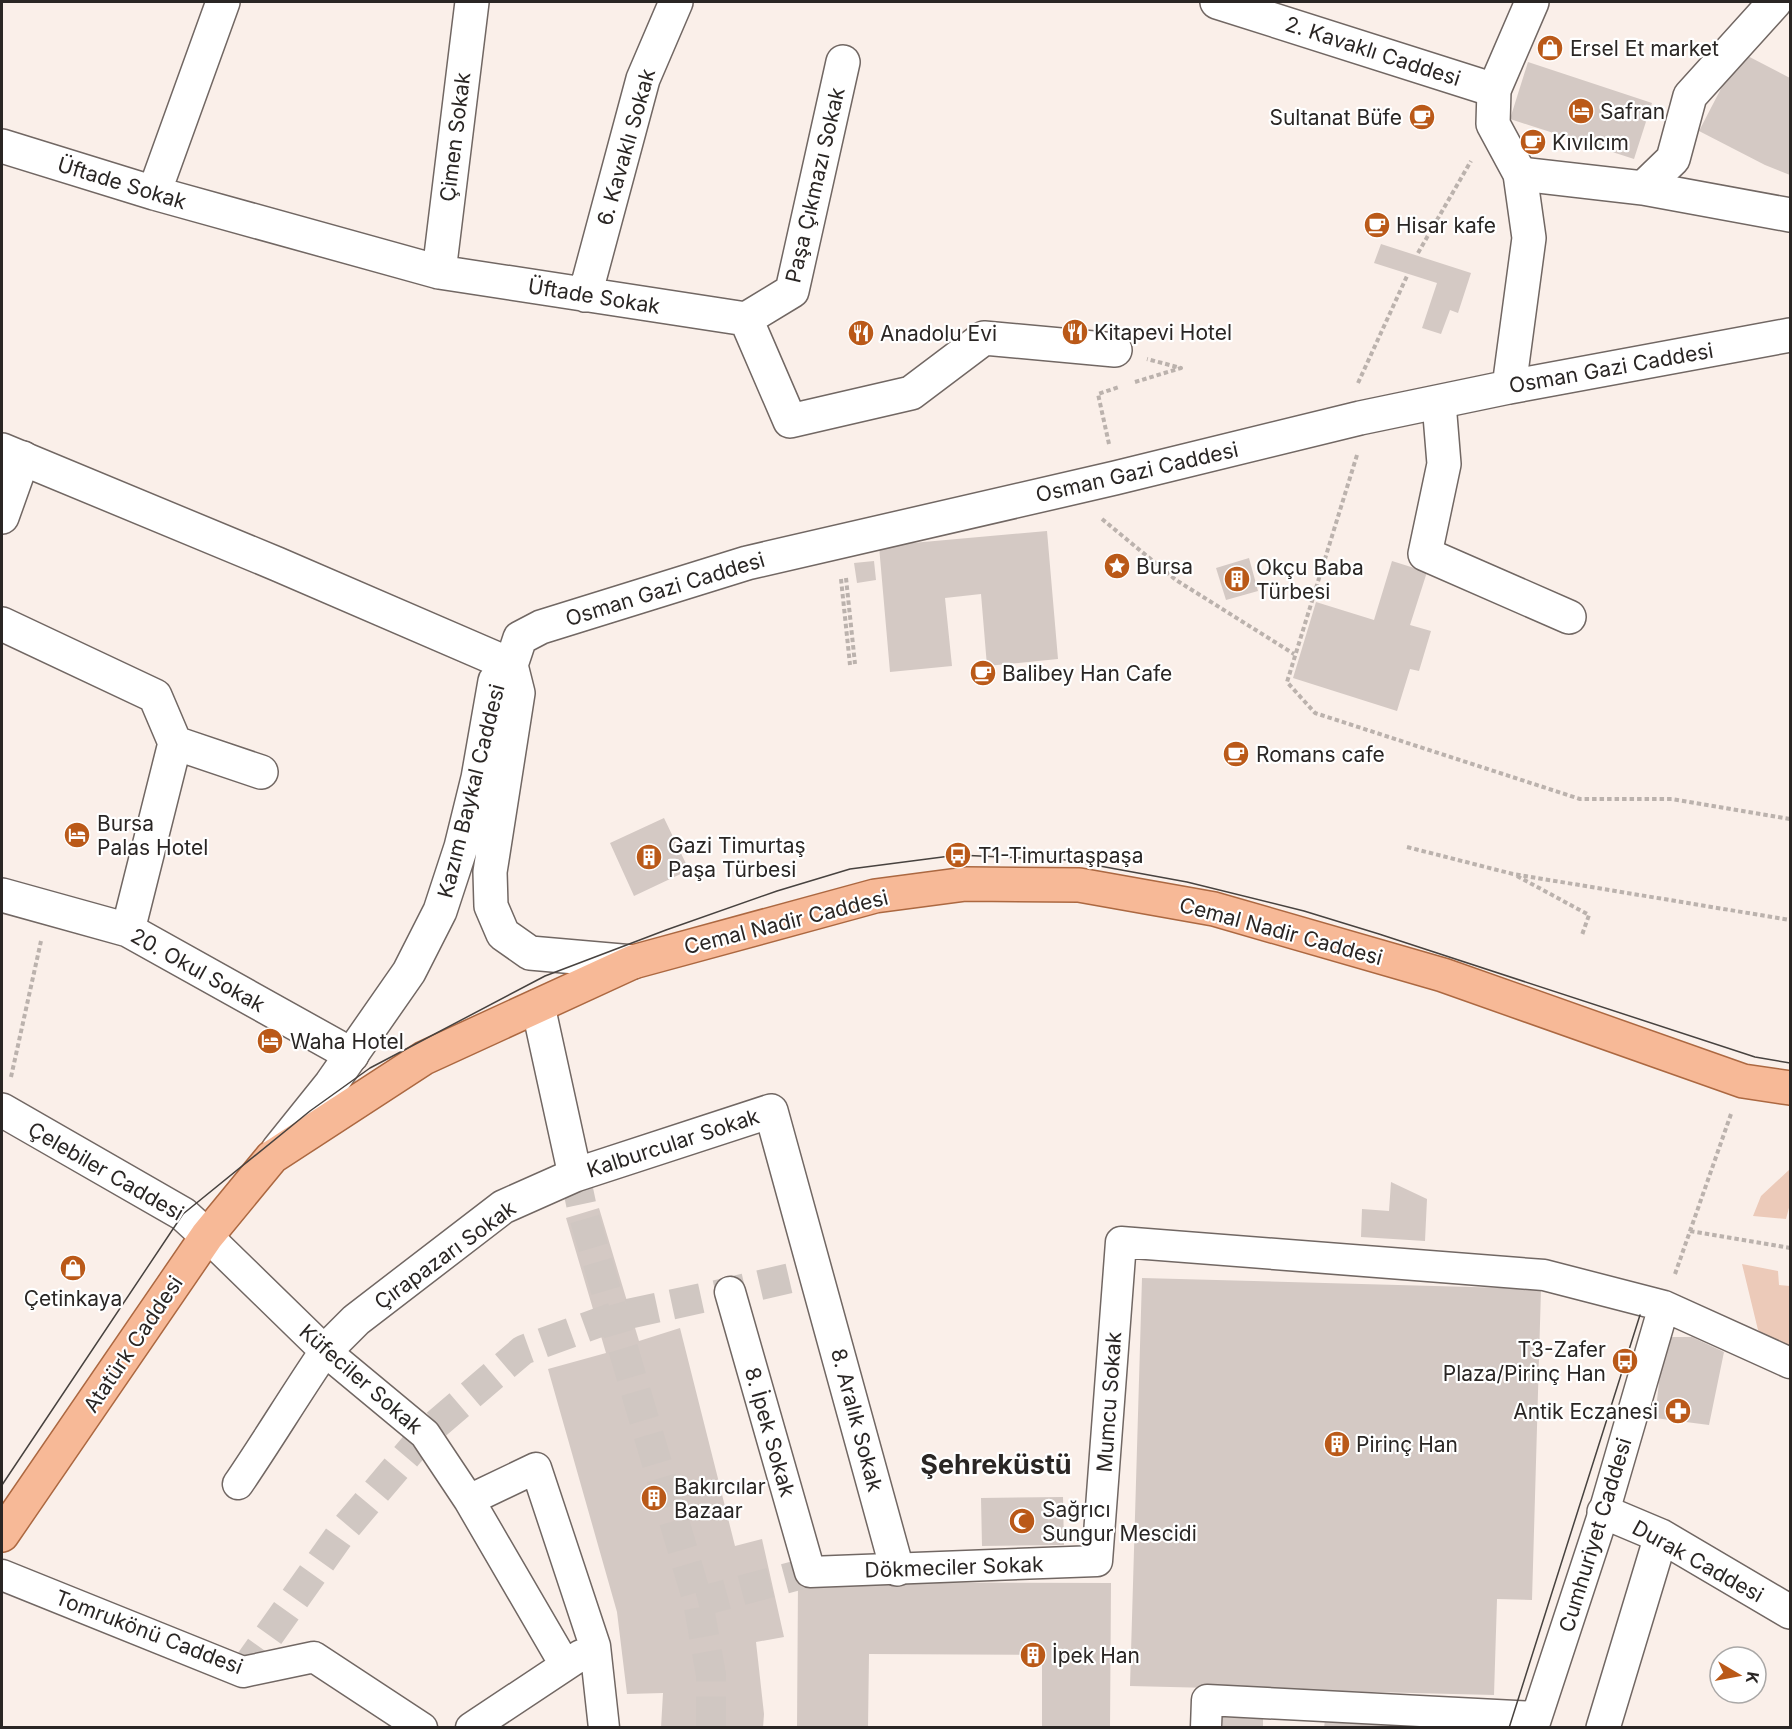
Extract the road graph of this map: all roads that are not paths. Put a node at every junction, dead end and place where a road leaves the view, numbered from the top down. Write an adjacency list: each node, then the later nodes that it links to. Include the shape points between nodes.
1 (223, 2): 13 (street)
2 (472, 2): 15 (street, Çimen Sokak)
3 (676, 2): 16 (street, 6. Kavaklı Sokak, via 643,79)
4 (1217, 2): 7 (street, 2. Kavaklı Caddesi)
5 (1532, 2): 9 (street)
6 (1775, 2): 12 (street, via 1690,96 1673,159)
7 (1258, 8): 9 (street, 2. Kavaklı Caddesi)
8 (843, 62): 17 (street, Paşa Çıkmazı Sokak, via 792,291)
9 (1494, 90): 11 (street, via 1493,124)
10 (2, 146): 13 (street, Üftade Sokak)
11 (1520, 174): 12 (street); 20 (street, via 1529,238)
12 (1643, 188): 14 (street)
13 (154, 193): 15 (street, Üftade Sokak)
14 (1791, 215)
15 (439, 272): 16 (street, Üftade Sokak)
16 (585, 295): 17 (street, Üftade Sokak)
17 (746, 319): 19 (street, via 790,421 911,393 984,338)
18 (1791, 335): 20 (street, Osman Gazi Caddesi)
19 (1115, 350)
20 (1509, 387): 21 (street, Osman Gazi Caddesi)
21 (1439, 403): 24 (street, via 1444,464 1425,554); 26 (street, Osman Gazi Caddesi, via 1360,418 747,563 541,627 520,638)
22 (12, 454): 23 (street); 26 (street, Kazım Baykal Caddesi)
23 (2, 517)
24 (1569, 617)
25 (2, 624): 27 (street, via 155,696)
26 (511, 665): 31 (street, Kazım Baykal Caddesi, via 518,693 490,872 491,906 503,934 531,953); 33 (street, Kazım Baykal Caddesi, via 495,681 478,778 440,911 409,972)
27 (176, 743): 28 (street); 30 (street)
28 (261, 772)
29 (2, 896): 30 (street, 20. Okul Sokak)
30 (128, 930): 33 (street, 20. Okul Sokak)
31 (633, 963): 32 (main road, Cemal Nadir Caddesi); 34 (main road, Cemal Nadir Caddesi, via 875,896 966,884 1079,885 1214,909 1354,948 1443,975 1743,1081)
32 (538, 1006): 37 (main road, Cemal Nadir Caddesi, via 424,1058); 38 (street)
33 (352, 1054): 37 (street, Kazım Baykal Caddesi)
34 (1791, 1088)
35 (2, 1110): 39 (street, Çelebiler Caddesi, via 183,1214)
36 (771, 1111): 38 (street, Kalburcular Sokak); 50 (street, 8. Aralık Sokak)
37 (272, 1157): 39 (main road, Atatürk Caddesi)
38 (575, 1175): 42 (street, Çırapazarı Sokak, via 503,1207 374,1306)
39 (207, 1236): 42 (street, Küfeciler Sokak); 47 (main road, Atatürk Caddesi)
40 (730, 1292): 51 (street, 8. İpek Sokak)
41 (1664, 1306): 43 (street); 46 (street, Cumhuriyet Caddesi); 49 (street, Mumcu Sokak, via 1544,1275 1121,1242)
42 (325, 1351): 44 (street); 45 (street, Küfeciler Sokak, via 425,1434)
43 (1791, 1363)
44 (238, 1484)
45 (469, 1500): 54 (street, via 537,1468); 55 (street, Küfeciler Sokak)
46 (1604, 1512): 48 (street, Durak Caddesi); 56 (street, Cumhuriyet Caddesi)
47 (2, 1535)
48 (1661, 1536): 53 (street, Durak Caddesi); 61 (street)
49 (1097, 1561): 50 (street, Dökmeciler Sokak)
50 (897, 1569): 51 (street, Dökmeciler Sokak)
51 (810, 1572)
52 (2, 1575): 57 (street, Tomrukönü Caddesi, via 243,1672 314,1658)
53 (1791, 1612)
54 (595, 1646): 55 (street); 59 (street)
55 (565, 1665): 58 (street)
56 (1534, 1722): 60 (street, via 1207,1700)
57 (422, 1728)
58 (471, 1728)
59 (604, 1728)
60 (1206, 1728)
61 (1603, 1728)

